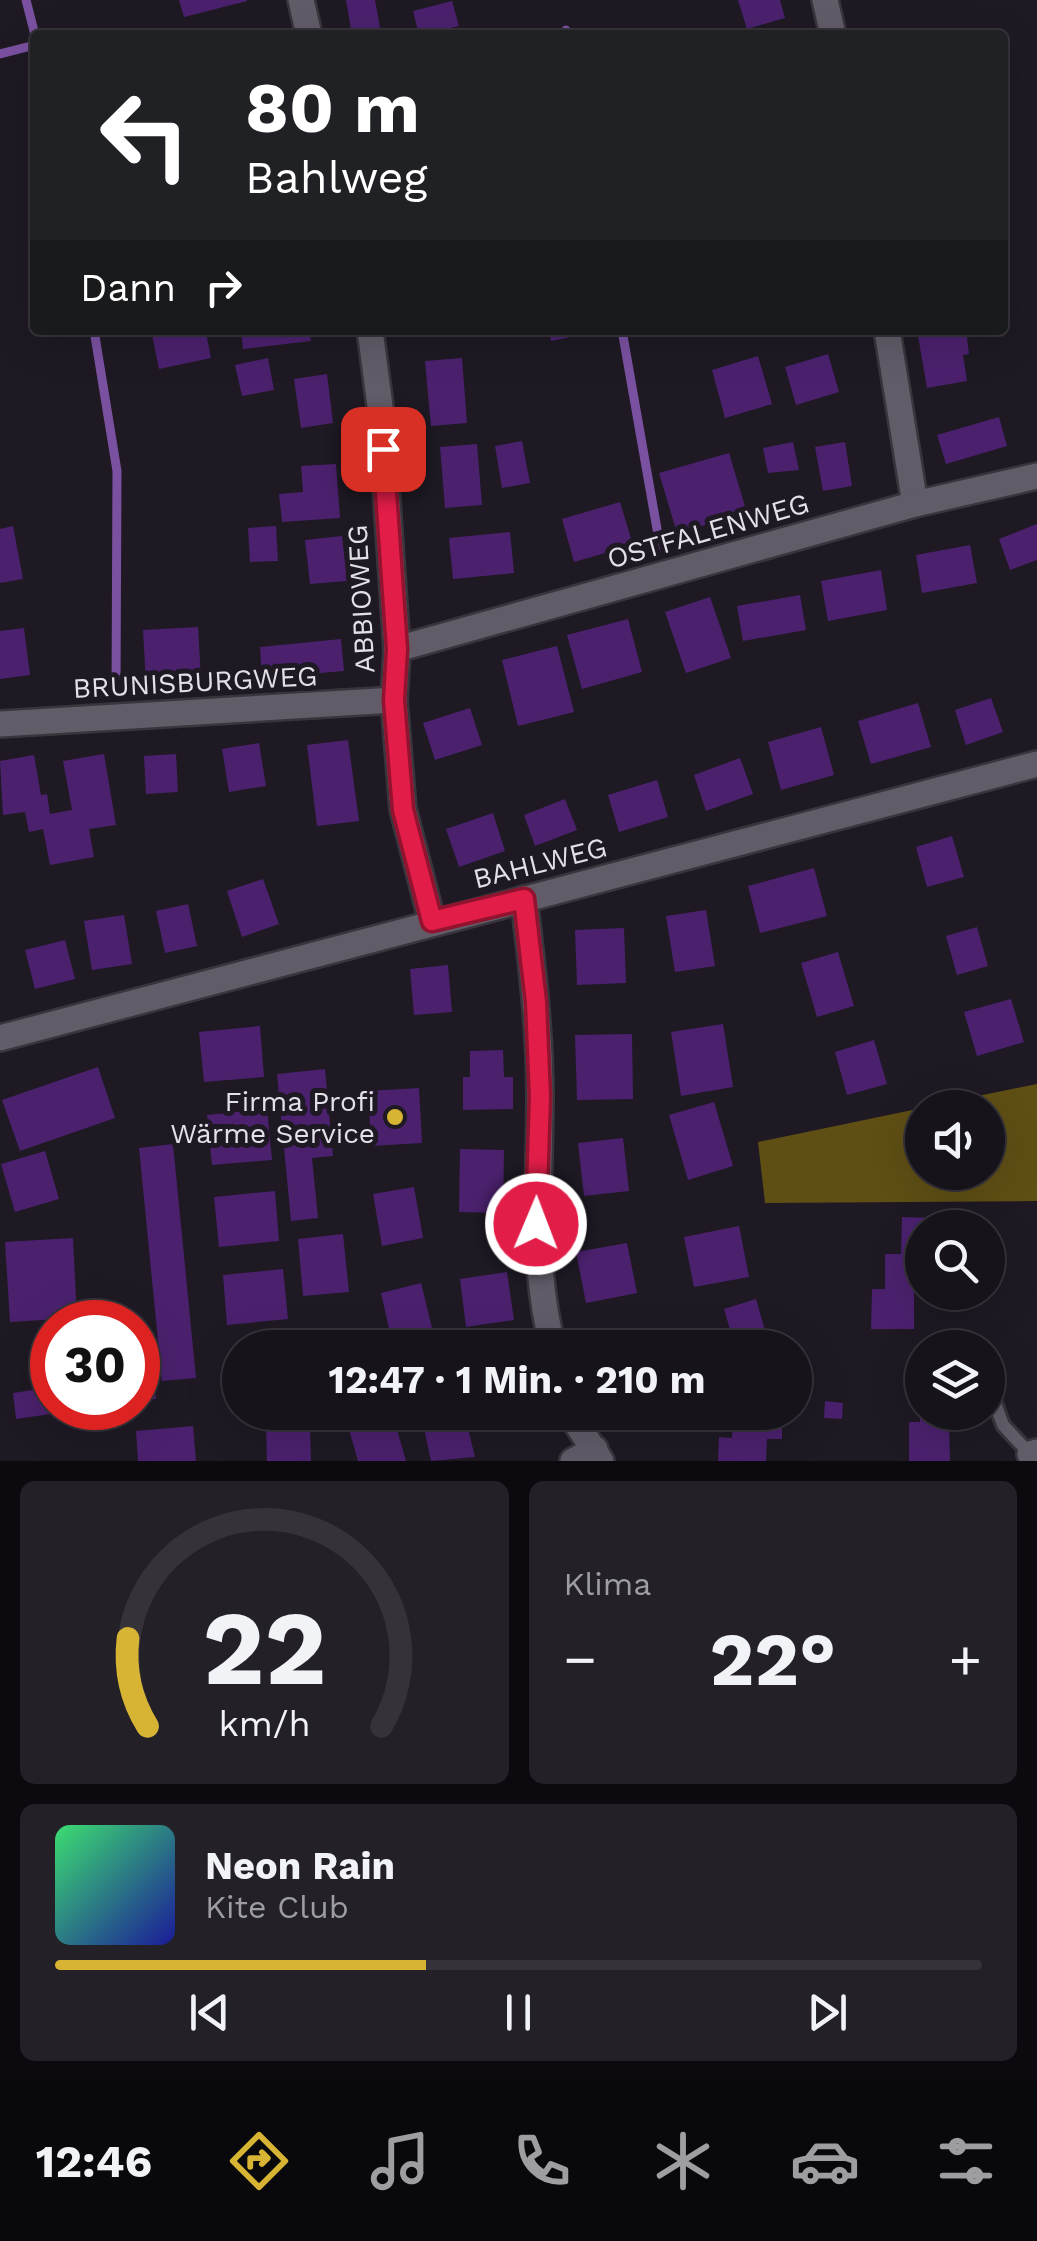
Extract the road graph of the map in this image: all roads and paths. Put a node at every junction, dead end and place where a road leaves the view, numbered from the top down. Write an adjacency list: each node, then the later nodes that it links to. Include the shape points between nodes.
1 (302, 0): 3 (street)
2 (826, 0): 4 (street)
3 (308, 30)
4 (832, 30)
5 (371, 335): 9 (street, ABBIOWEG)
6 (888, 335): 8 (street)
7 (1037, 476): 8 (street, OSTFALENWEG)
8 (915, 504): 9 (street, OSTFALENWEG)
9 (397, 649): 10 (street, ABBIOWEG)
10 (394, 700): 11 (street, BRUNISBURGWEG); 14 (street, ABBIOWEG, via 403,810)
11 (0, 724)
12 (1037, 764): 13 (street, BAHLWEG)
13 (524, 899): 14 (street, BAHLWEG); 16 (street, via 536,1002 536,1224)
14 (432, 921): 15 (street, BAHLWEG)
15 (0, 1038)
16 (548, 1330)
17 (1005, 1427): 19 (lane)
18 (577, 1430): 20 (street)
19 (1033, 1453)
20 (589, 1457)

